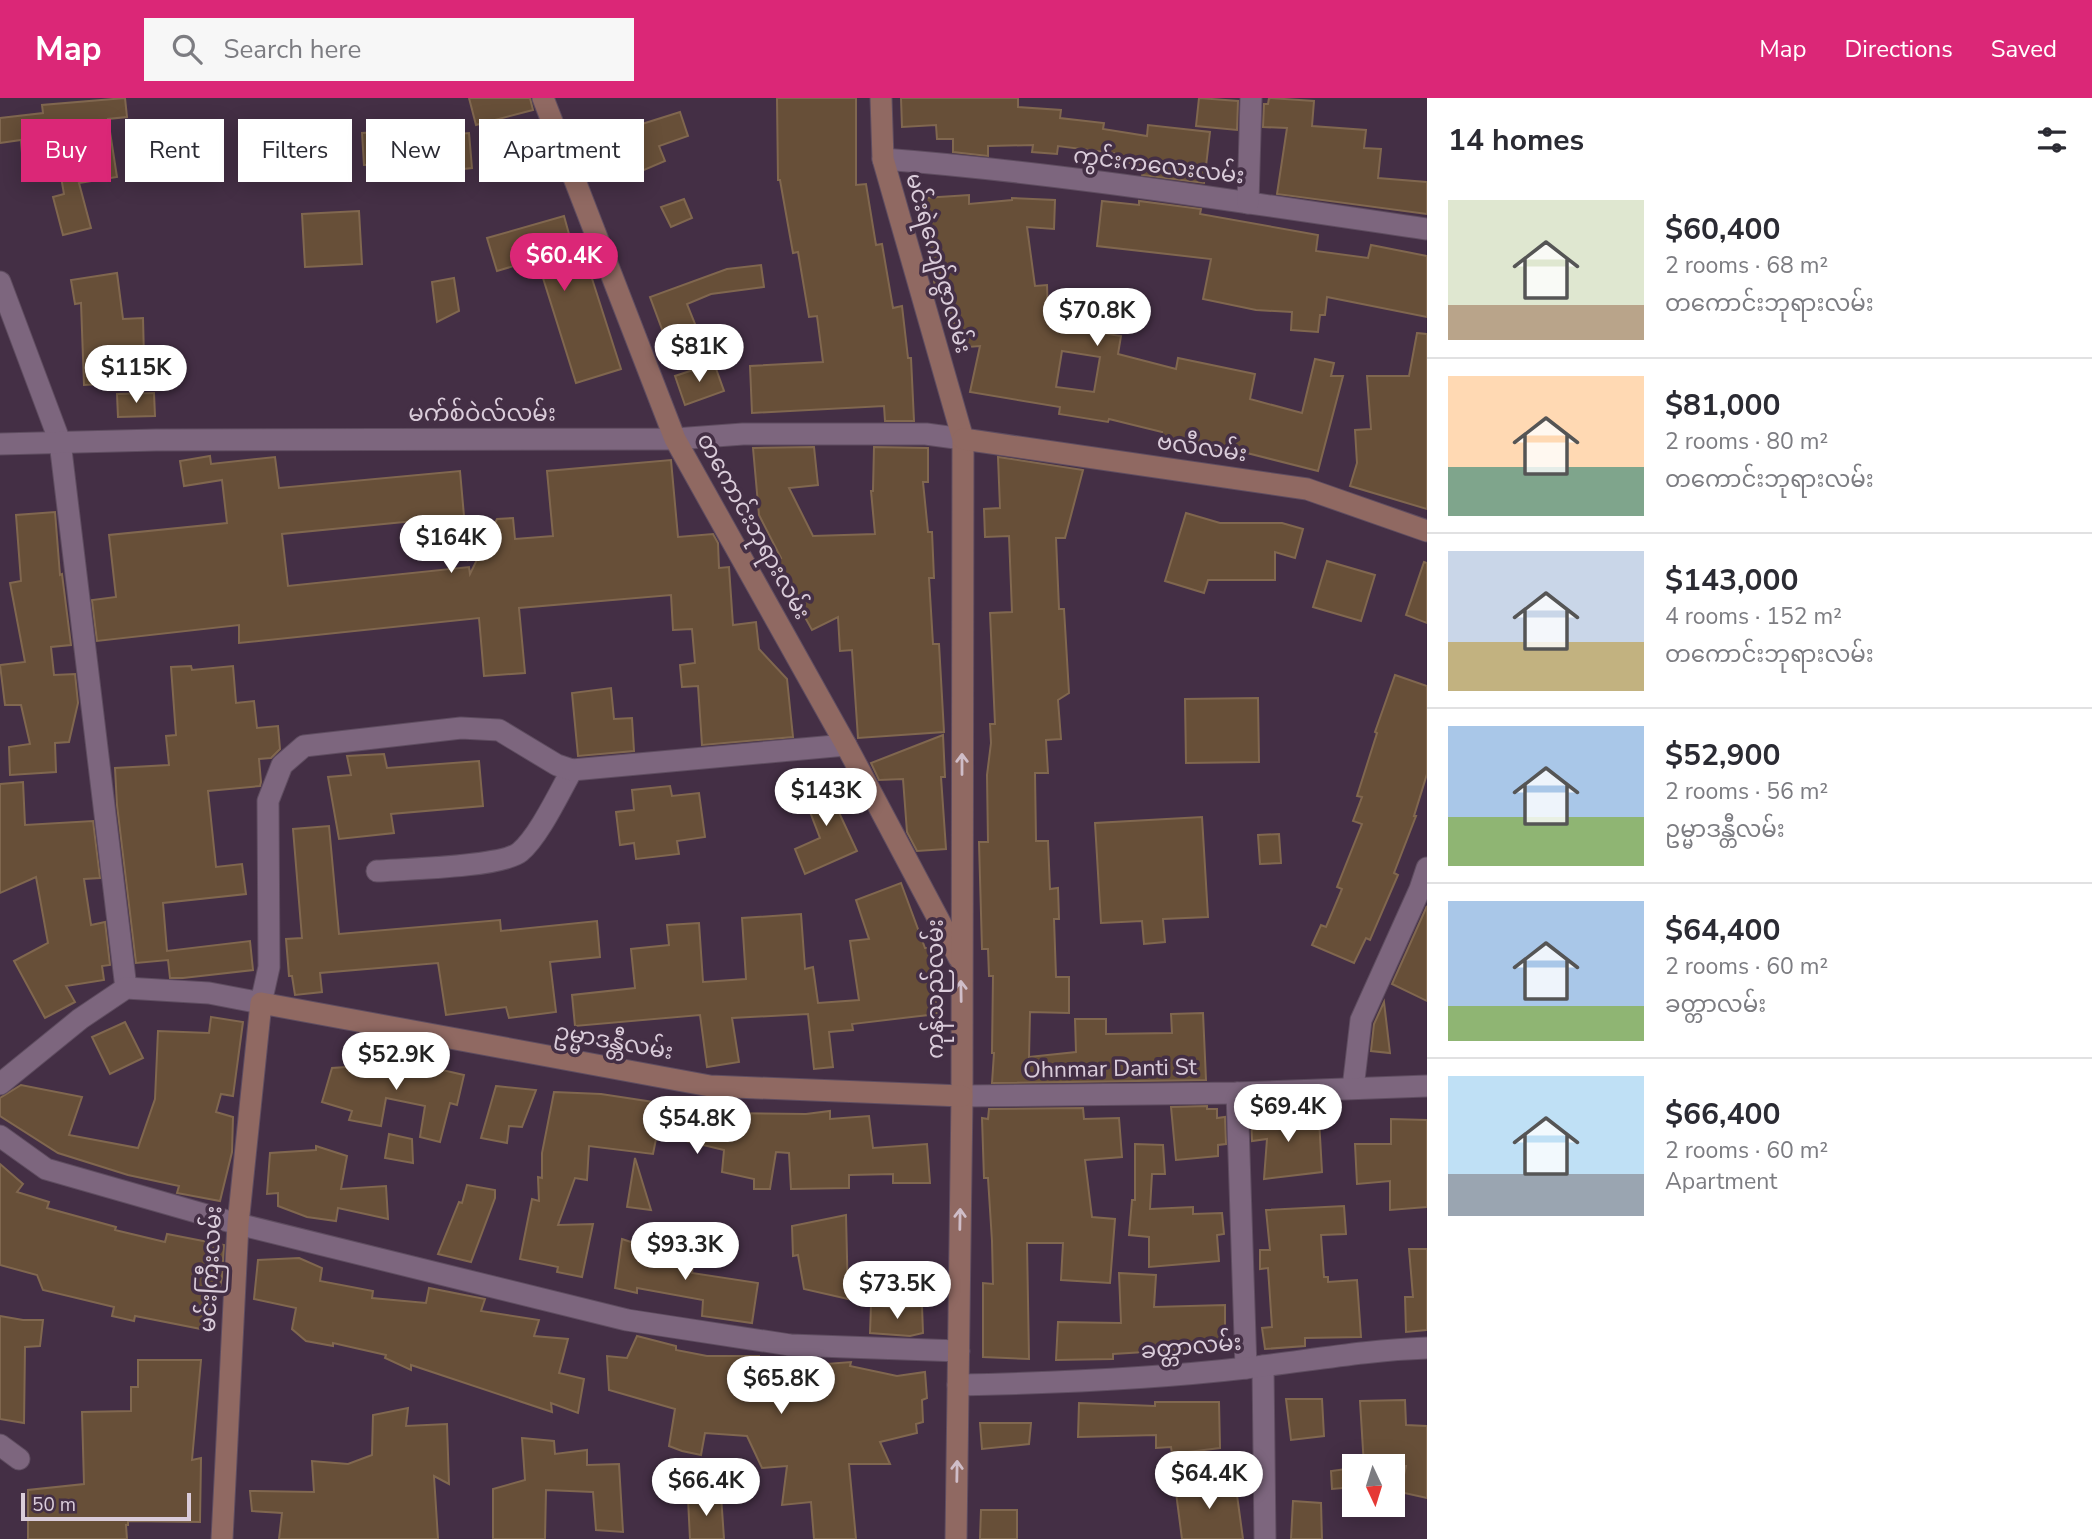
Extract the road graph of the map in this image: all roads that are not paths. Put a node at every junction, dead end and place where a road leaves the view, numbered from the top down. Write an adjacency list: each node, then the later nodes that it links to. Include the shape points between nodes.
1 (543, 98): 8 (main road, တကောင်းဘုရားလမ်း)
2 (881, 98): 4 (main road, မင်းရဲကျော်ဇွာလမ်း)
3 (1251, 98): 5 (street)
4 (883, 159): 5 (street, ကွင်းကလေးလမ်း); 9 (main road, မင်းရဲကျော်ဇွာလမ်း)
5 (1248, 203): 6 (street, ကွင်းကလေးလမ်း)
6 (1427, 229)
7 (0, 282): 10 (street)
8 (675, 439): 9 (street, မက်စ်ဝဲလ်လမ်း, via 743,434 926,434); 10 (street, မက်စ်ဝဲလ်လမ်း); 13 (main road, တကောင်းဘုရားလမ်း)
9 (963, 439): 12 (main road, ဗလီလမ်း, via 1307,489); 17 (main road, ကုန်သည်လမ်း, one-way to 9)
10 (60, 442): 11 (street, မက်စ်ဝဲလ်လမ်း); 18 (street)
11 (0, 444)
12 (1427, 531)
13 (846, 745): 14 (street); 17 (main road, တကောင်းဘုရားလမ်း)
14 (572, 770): 16 (street, via 519,853 496,862); 19 (street, via 499,730 461,728 304,746 282,765 268,801 269,967)
15 (1427, 868): 22 (street, via 1361,1020)
16 (377, 871)
17 (961, 961): 24 (main road, ကုန်သည်လမ်း, one-way to 17)
18 (126, 988): 19 (street, via 209,993); 20 (street)
19 (261, 1003): 24 (main road, ဥမ္မာဒန္တီလမ်း, via 710,1086); 26 (main road, မင်းကြီးလမ်း)
20 (0, 1084)
21 (1427, 1086): 22 (street, Ohnmar Danti St)
22 (1353, 1087): 23 (street, Ohnmar Danti St)
23 (1237, 1093): 24 (street, Ohnmar Danti St); 29 (street)
24 (962, 1096): 28 (main road, ကုန်သည်လမ်း, one-way to 24)
25 (0, 1136): 26 (street, via 46,1169)
26 (238, 1224): 28 (street, via 627,1320 790,1345); 33 (main road, မင်းကြီးလမ်း)
27 (1427, 1348): 29 (street, ခတ္တာလမ်း)
28 (958, 1351): 30 (main road, ကုန်သည်လမ်း)
29 (1255, 1367): 30 (street, ခတ္တာလမ်း, via 1088,1382); 35 (street)
30 (958, 1385): 34 (main road, ကုန်သည်လမ်း, one-way to 30)
31 (0, 1445): 32 (street)
32 (19, 1459)
33 (222, 1539)
34 (956, 1539)
35 (1265, 1539)

